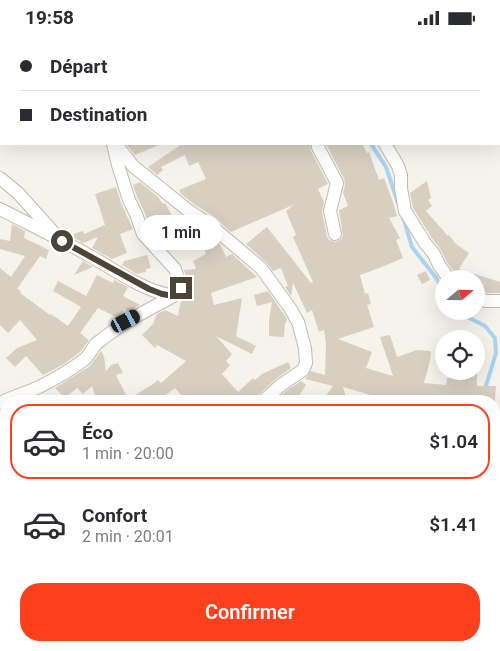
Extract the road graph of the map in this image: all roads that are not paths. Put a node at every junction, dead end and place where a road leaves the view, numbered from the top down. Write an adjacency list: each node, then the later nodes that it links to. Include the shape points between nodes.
1 (115, 145): 10 (street, via 129,200 144,234 175,269 181,288)
2 (116, 145): 14 (street, via 132,167 209,224 261,268 290,308 298,322 306,363 302,370)
3 (318, 145): 7 (street, via 336,183 330,211)
4 (386, 145): 9 (street, via 401,175 405,211)
5 (0, 178): 8 (street)
6 (0, 209): 8 (street)
7 (335, 234)
8 (62, 241): 10 (street, via 149,289)
9 (443, 270)
10 (174, 296): 13 (street, via 126,321 97,344 87,357 66,371)
11 (485, 301): 12 (street)
12 (500, 301)
13 (18, 395)
14 (269, 395)

